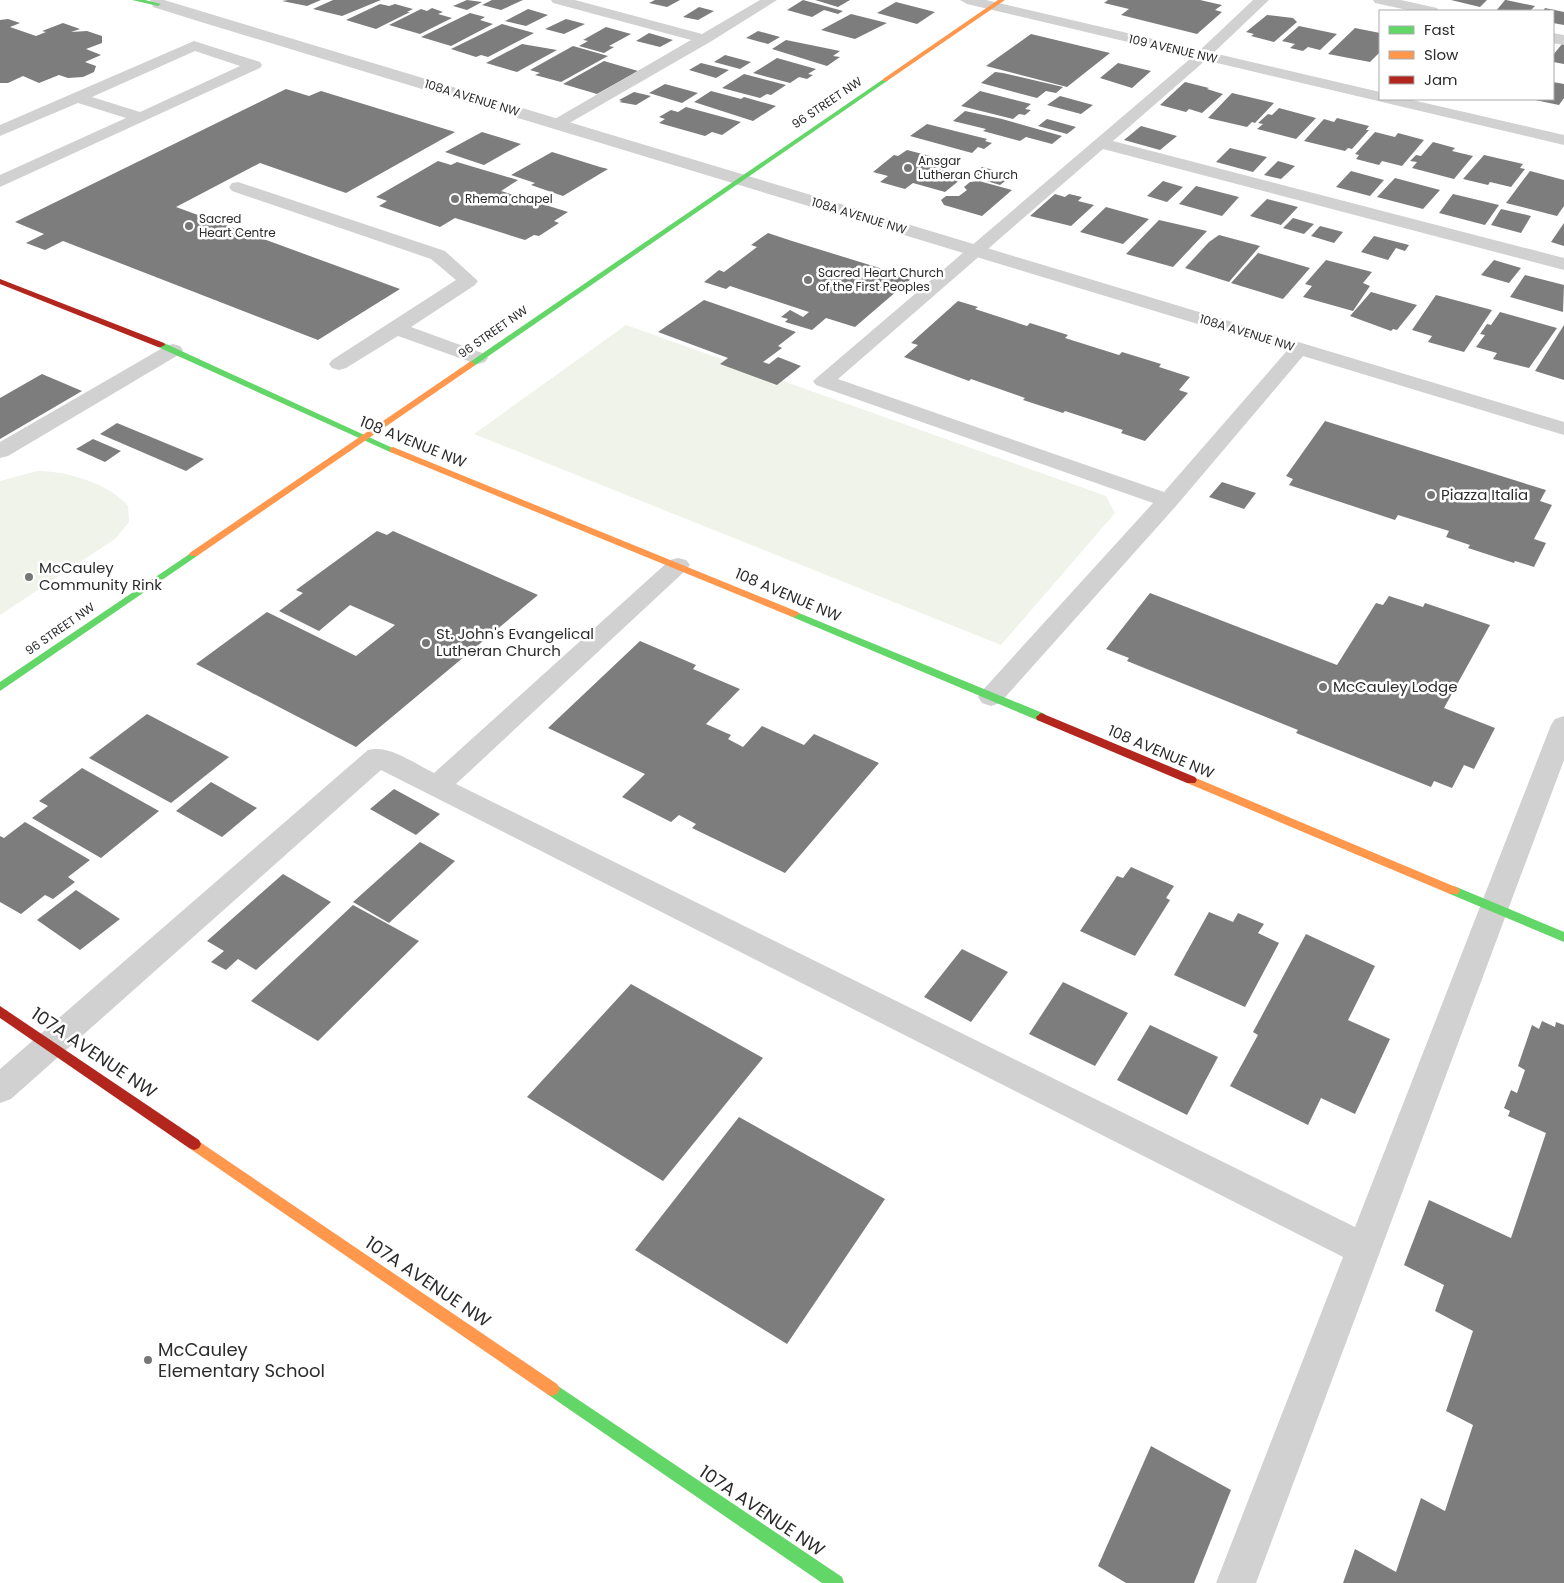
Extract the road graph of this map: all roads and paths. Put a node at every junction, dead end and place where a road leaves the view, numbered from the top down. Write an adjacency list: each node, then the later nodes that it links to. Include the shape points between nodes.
1 (135, 0): 7 (street)
2 (558, 0): 10 (street)
3 (770, 0): 10 (street)
4 (967, 0): 8 (street, 109 AVENUE NW)
5 (1262, 0): 11 (street)
6 (1380, 0): 9 (street)
7 (158, 2): 16 (street, 108A AVENUE NW)
8 (997, 3): 11 (street, 109 AVENUE NW); 20 (street, 96 STREET NW)
9 (1427, 10)
10 (705, 39): 16 (street)
11 (1202, 56): 13 (street, 109 AVENUE NW); 19 (street)
12 (77, 97): 15 (street); 15 (street, via 194,46 254,65); 17 (street)
13 (1379, 97)
14 (1392, 100): 18 (street)
15 (140, 117): 21 (street)
16 (559, 124): 20 (street, 108A AVENUE NW)
17 (0, 131)
18 (1564, 140)
19 (1099, 143): 23 (street); 24 (street)
20 (739, 180): 23 (street, 108A AVENUE NW); 29 (street, 96 STREET NW)
21 (0, 182)
22 (238, 187): 26 (street, via 438,255 468,281)
23 (973, 251): 27 (street, 108A AVENUE NW); 34 (street, via 823,381)
24 (1564, 264)
25 (0, 281): 28 (street, 108 AVENUE NW)
26 (396, 328): 29 (street); 30 (street)
27 (1299, 349): 31 (street, 108A AVENUE NW); 34 (street)
28 (173, 350): 32 (street, 108 AVENUE NW); 33 (street)
29 (478, 358): 32 (street, 96 STREET NW)
30 (339, 364)
31 (1564, 429)
32 (362, 438): 35 (street, 108 AVENUE NW); 36 (street, 96 STREET NW)
33 (0, 451)
34 (1168, 501): 37 (street)
35 (678, 565): 37 (street, 108 AVENUE NW); 39 (street)
36 (0, 687)
37 (991, 697): 40 (street, 108 AVENUE NW)
38 (1564, 725): 40 (street)
39 (437, 786): 43 (street, via 378,756); 45 (street)
40 (1493, 907): 41 (street, 108 AVENUE NW); 45 (street)
41 (1564, 937)
42 (0, 1011): 43 (street, 107A AVENUE NW)
43 (52, 1045): 44 (street); 46 (street, 107A AVENUE NW)
44 (0, 1089)
45 (1363, 1249): 47 (street)
46 (836, 1583)
47 (1236, 1583)

